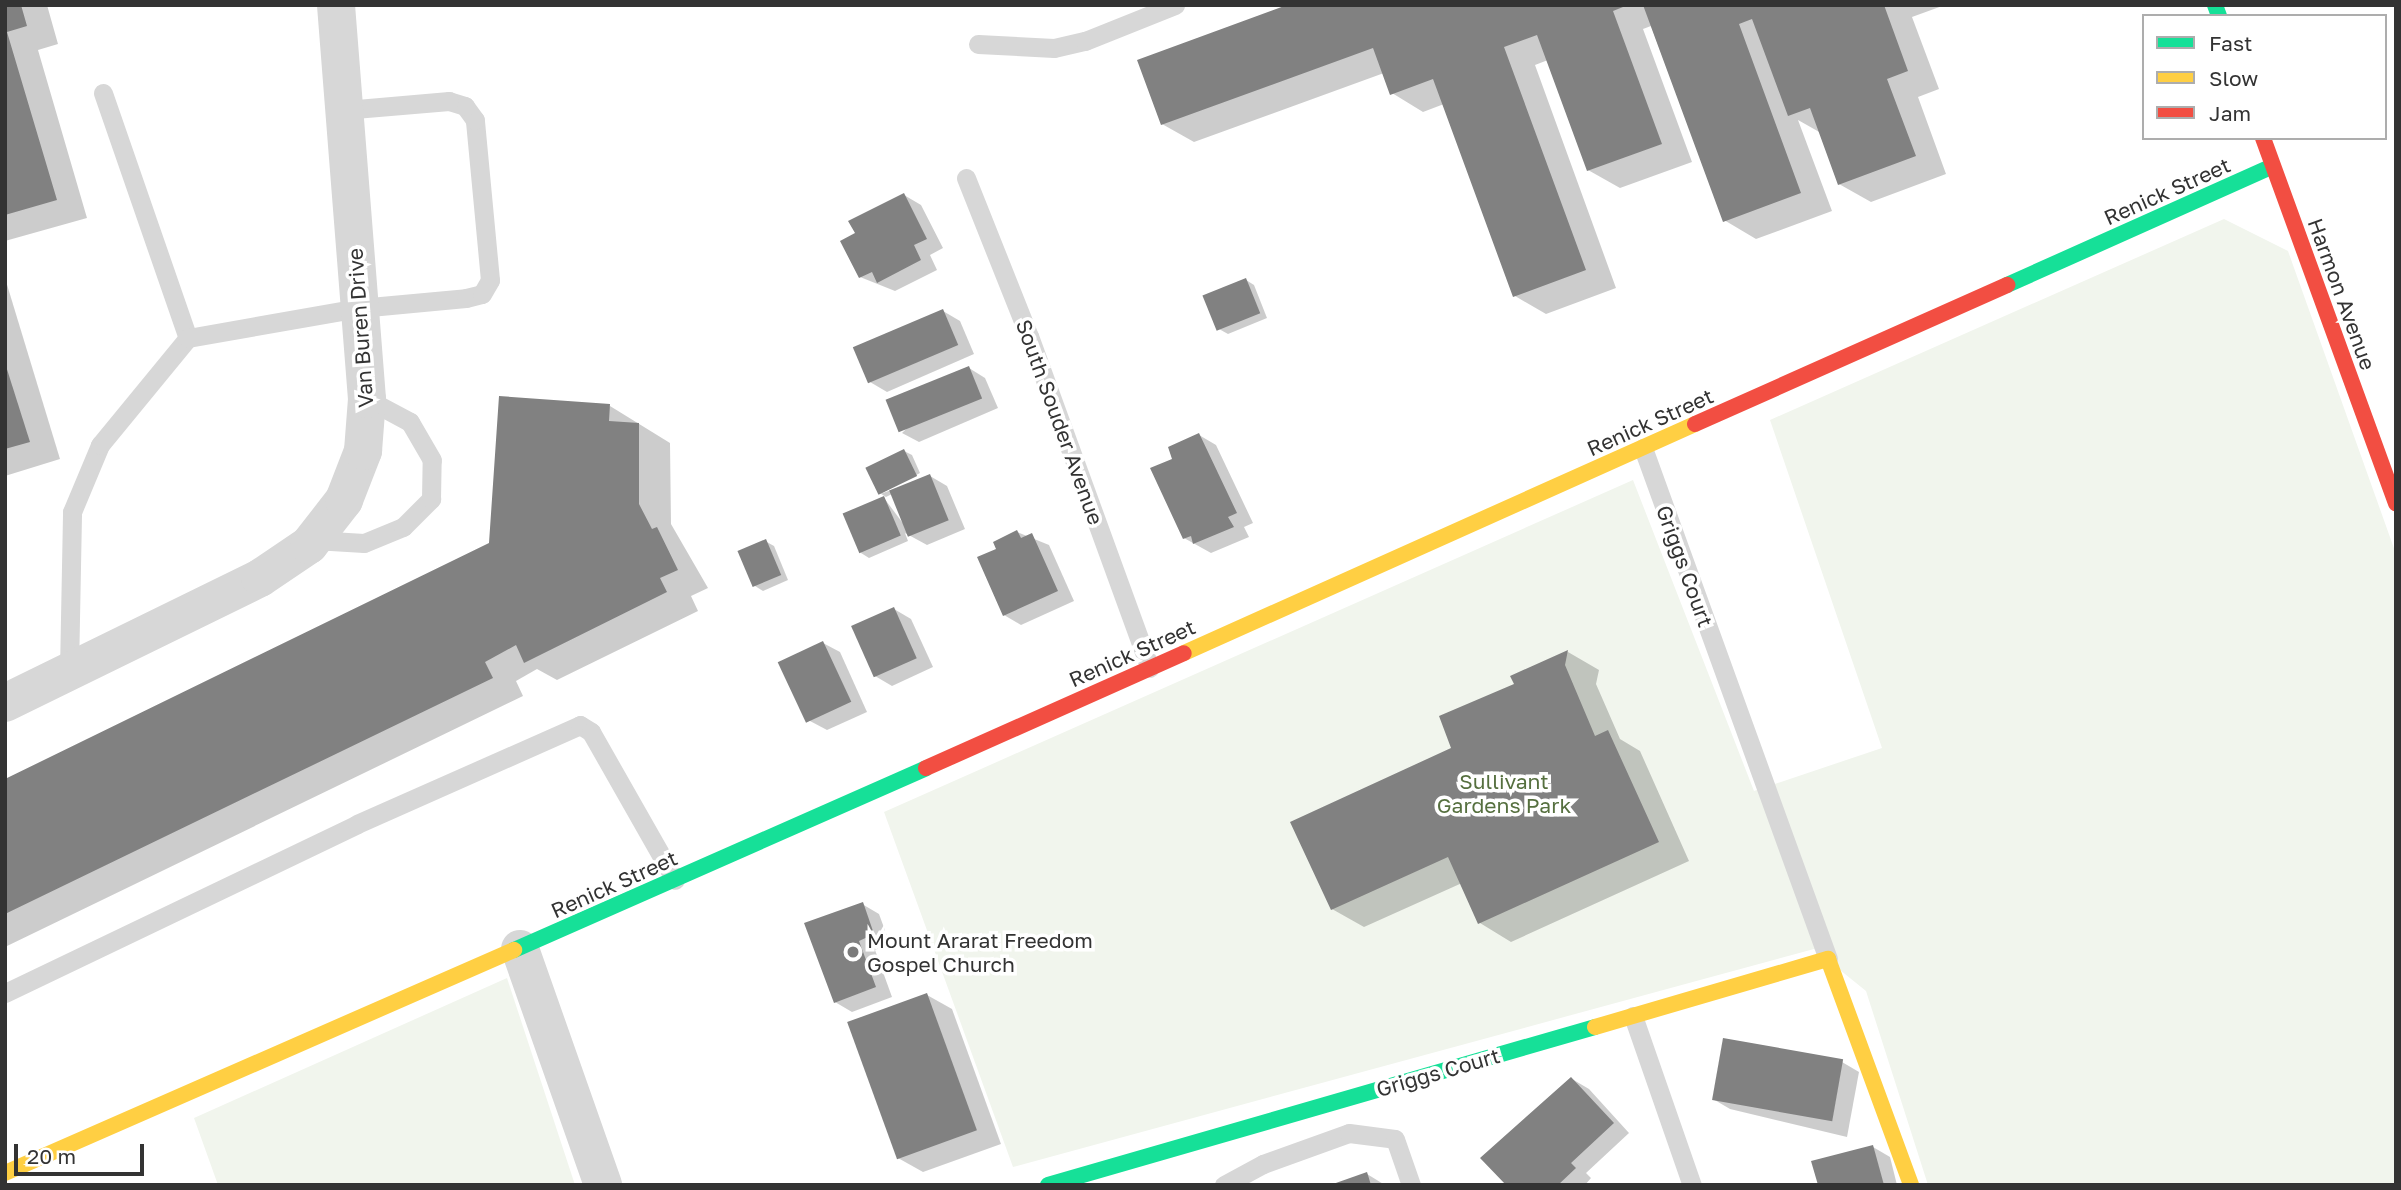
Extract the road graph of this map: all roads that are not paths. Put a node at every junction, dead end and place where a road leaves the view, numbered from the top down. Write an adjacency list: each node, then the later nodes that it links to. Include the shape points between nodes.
1 (336, 5): 5 (street, Van Buren Drive)
2 (1175, 5): 3 (lane, via 1085,41 1054,48)
3 (978, 44)
4 (103, 93): 10 (lane)
5 (345, 110): 9 (street, Van Buren Drive); 9 (lane, via 449,101 465,106 475,120 490,281 482,294 466,298)
6 (2264, 140): 7 (street, Harmon Avenue)
7 (2273, 166): 12 (street, Renick Street); 13 (street, Harmon Avenue)
8 (966, 178): 15 (lane, South Souder Avenue)
9 (359, 308): 10 (lane); 11 (street, Van Buren Drive)
10 (188, 338): 16 (lane, via 100,445 72,512)
11 (367, 399): 14 (street, Van Buren Drive, via 363,451 344,500); 14 (lane, via 410,422 432,460 431,499 403,527 364,543)
12 (1643, 448): 15 (street, Renick Street); 20 (lane, Griggs Court)
13 (2395, 499)
14 (314, 540): 16 (street, Van Buren Drive, via 260,578)
15 (1150, 667): 18 (street, Renick Street)
16 (69, 671): 17 (street, Van Buren Drive)
17 (5, 702)
18 (675, 880): 19 (street, Renick Street); 21 (lane, via 591,732 580,725 357,824)
19 (520, 949): 23 (street, Renick Street); 24 (street)
20 (1828, 959): 22 (street, Griggs Court); 29 (street, Griggs Court)
21 (5, 993)
22 (1633, 1016): 25 (street, Griggs Court); 28 (lane)
23 (5, 1173)
24 (603, 1185)
25 (1048, 1185)
26 (1224, 1185): 27 (lane, via 1263,1164 1349,1133 1395,1139)
27 (1411, 1185)
28 (1692, 1185)
29 (1911, 1185)

